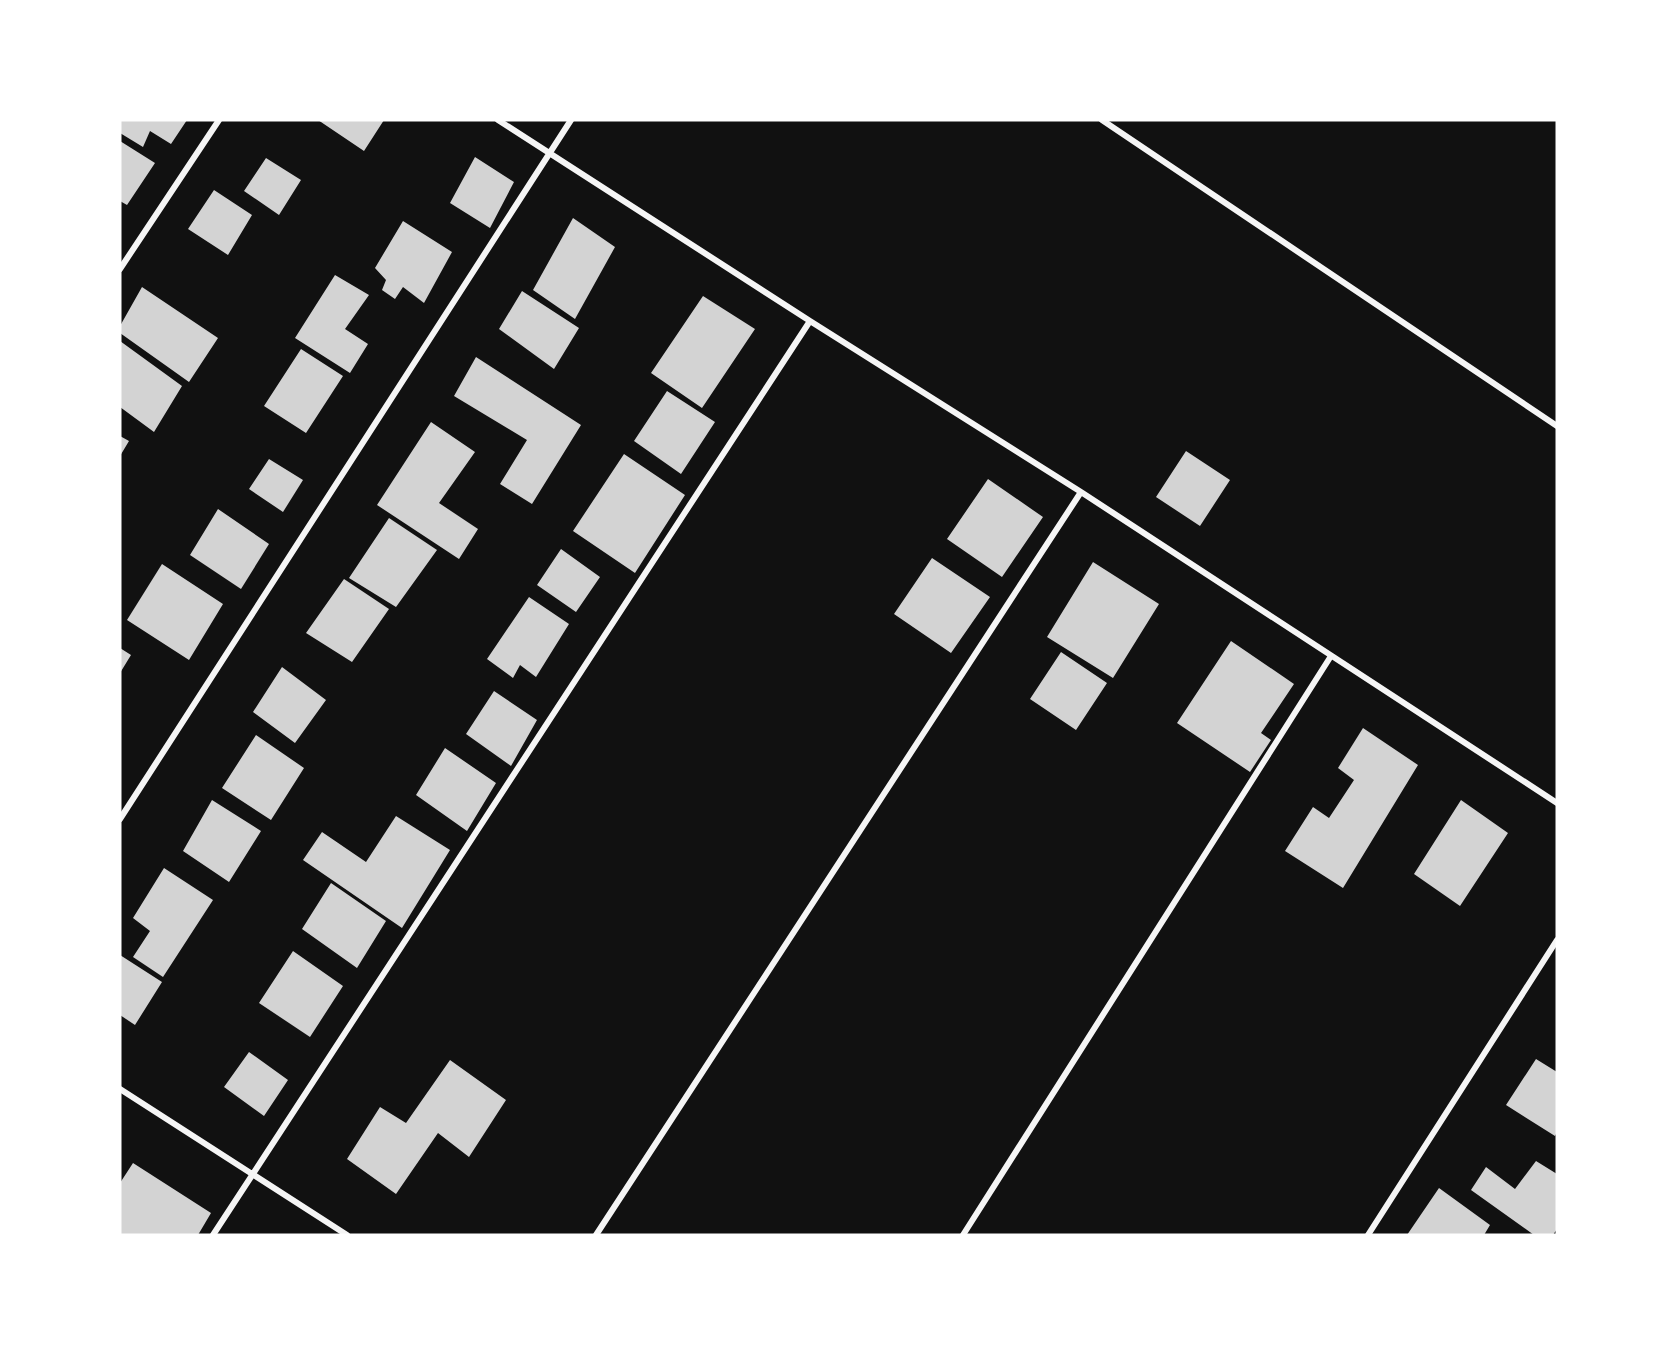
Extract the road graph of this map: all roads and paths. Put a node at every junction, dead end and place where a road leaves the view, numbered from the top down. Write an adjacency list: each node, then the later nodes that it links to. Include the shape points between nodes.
1 (219, 120): 6 (street)
2 (498, 120): 5 (street)
3 (571, 120): 5 (street)
4 (1102, 120): 8 (street)
5 (550, 153): 7 (street); 12 (street)
6 (120, 269)
7 (810, 321): 9 (street); 15 (street)
8 (1557, 426)
9 (1081, 492): 10 (street); 18 (street)
10 (1330, 656): 11 (street); 19 (street)
11 (1557, 803)
12 (120, 819)
13 (1557, 940): 20 (street)
14 (120, 1089): 15 (street)
15 (253, 1174): 16 (street); 17 (street)
16 (213, 1235)
17 (347, 1235)
18 (596, 1235)
19 (963, 1235)
20 (1368, 1235)

